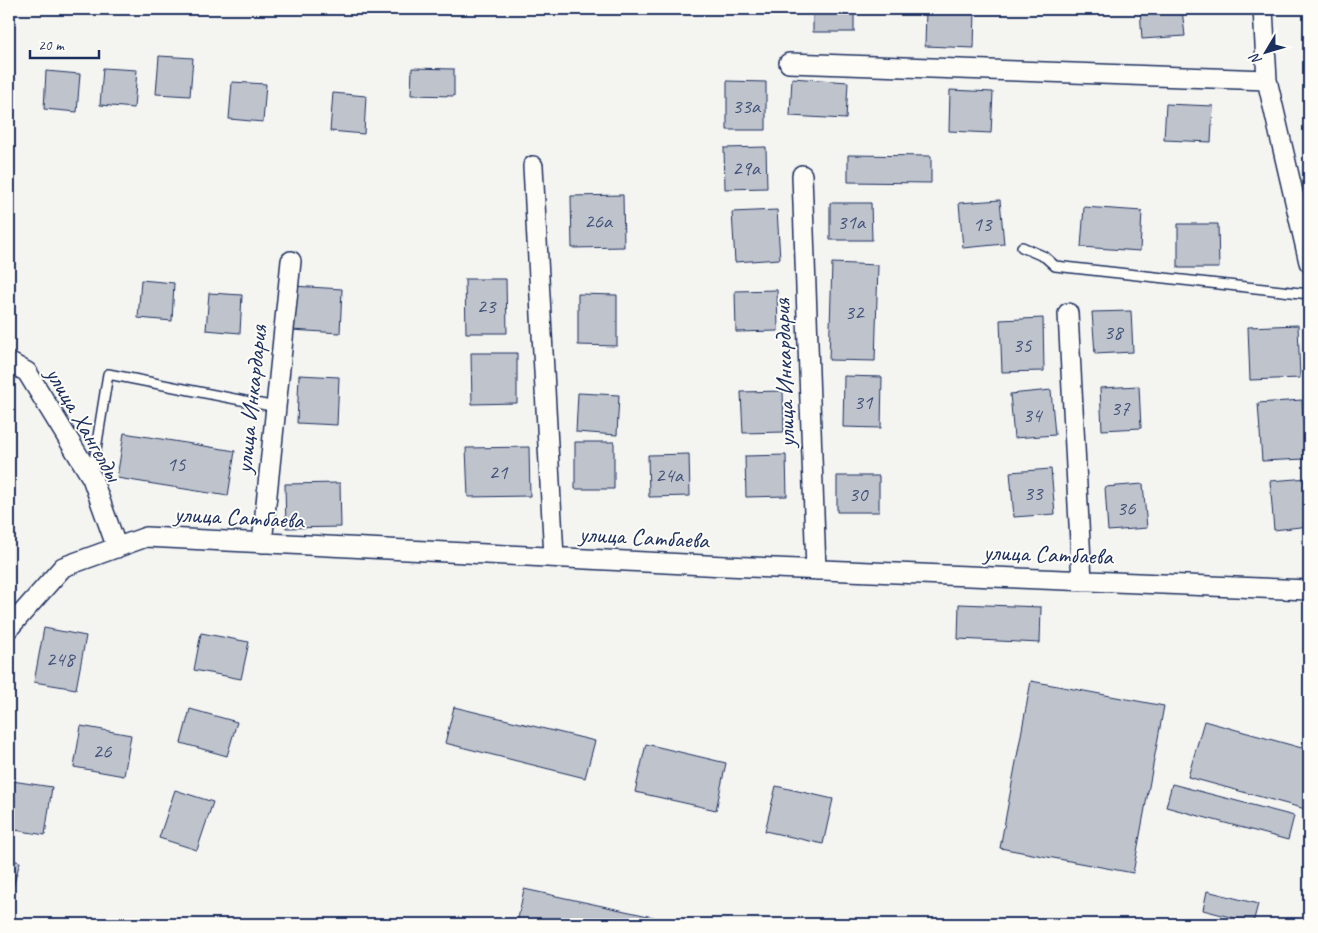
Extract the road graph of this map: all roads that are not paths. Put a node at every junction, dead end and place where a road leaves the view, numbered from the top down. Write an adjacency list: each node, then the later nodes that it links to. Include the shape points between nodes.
1 (1264, 9): 3 (street)
2 (789, 63): 3 (street)
3 (1267, 80): 8 (street)
4 (533, 166): 16 (street)
5 (802, 175): 17 (street, улица Инкардария)
6 (1022, 248): 9 (lane, via 1045,257 1055,266)
7 (291, 261): 12 (street, улица Инкардария)
8 (1309, 262)
9 (1309, 294)
10 (1068, 314): 18 (street)
11 (9, 362): 13 (street, улица Хангелды, via 27,372)
12 (276, 407): 13 (lane, via 108,374); 14 (street, улица Инкардария)
13 (92, 478): 15 (street, улица Хангелды)
14 (262, 543): 15 (street, улица Сатбаева, via 146,537); 16 (street, улица Сатбаева)
15 (116, 548): 20 (street, улица Сатбаева, via 63,567)
16 (554, 557): 17 (street, улица Сатбаева)
17 (816, 570): 18 (street, улица Сатбаева)
18 (1082, 581): 19 (street, улица Сатбаева)
19 (1309, 590)
20 (9, 628)

